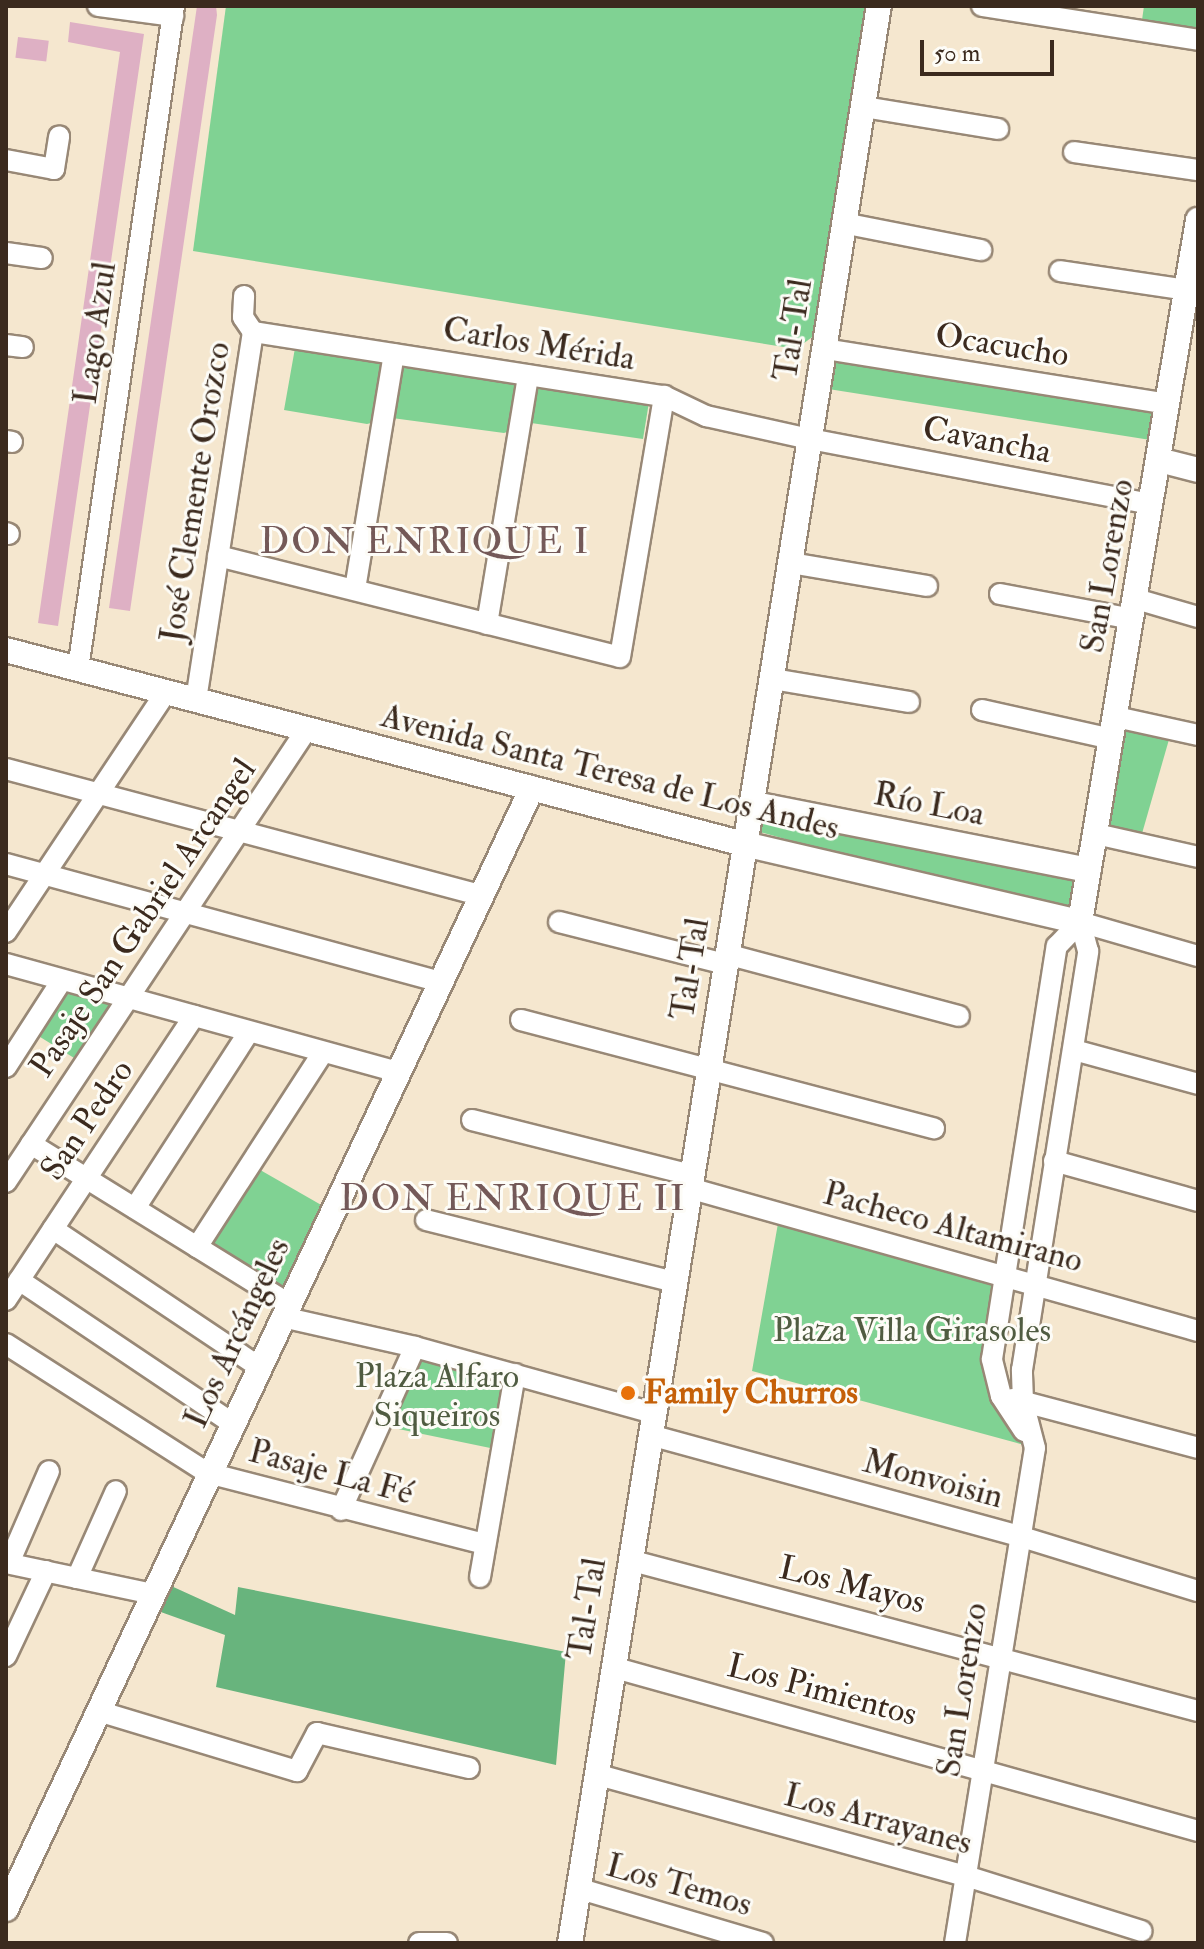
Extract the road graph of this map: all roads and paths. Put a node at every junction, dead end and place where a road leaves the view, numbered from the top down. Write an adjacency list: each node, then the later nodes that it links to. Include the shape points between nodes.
1 (98, 6): 4 (street)
2 (879, 6): 6 (street, Tal-Tal)
3 (982, 6): 5 (street)
4 (173, 11): 40 (street, Lago Azul)
5 (1198, 40)
6 (864, 107): 7 (street); 12 (street, Tal-Tal)
7 (998, 129)
8 (59, 136): 10 (street, via 54,169)
9 (1074, 152): 11 (street)
10 (6, 160)
11 (1198, 170)
12 (843, 223): 14 (street); 22 (street, Tal-Tal)
13 (1198, 223): 18 (street, San Lorenzo)
14 (981, 250)
15 (6, 253): 16 (street)
16 (42, 258)
17 (1060, 271): 18 (street)
18 (1187, 290): 21 (street, San Lorenzo)
19 (244, 296): 20 (street, José Clemente Orozco, via 243,317)
20 (253, 332): 23 (street, Carlos Mérida); 31 (street, José Clemente Orozco)
21 (1189, 338): 26 (street, San Lorenzo)
22 (825, 349): 26 (street, Ocacucho); 27 (street, Tal-Tal)
23 (394, 354): 24 (street, Carlos Mérida); 34 (street)
24 (528, 375): 25 (street, Carlos Mérida); 38 (street)
25 (664, 396): 27 (street, Carlos Mérida, via 706,416); 38 (street, via 620,657)
26 (1168, 404): 28 (street, San Lorenzo)
27 (810, 439): 30 (street, Cavancha); 32 (street, Tal-Tal)
28 (1159, 460): 29 (street); 30 (street, San Lorenzo)
29 (1198, 470)
30 (1152, 504): 36 (street, San Lorenzo)
31 (218, 556): 34 (street); 43 (street, José Clemente Orozco)
32 (791, 563): 33 (street); 41 (street, Tal-Tal)
33 (927, 586)
34 (355, 589): 38 (street)
35 (1000, 594): 36 (street)
36 (1134, 609): 37 (street); 46 (street, San Lorenzo)
37 (1198, 617)
38 (487, 624)
39 (6, 650): 40 (street, Avenida Santa Teresa de Los Andes)
40 (78, 669): 42 (street, Avenida Santa Teresa de Los Andes)
41 (773, 679): 44 (street); 52 (street, Tal-Tal)
42 (166, 692): 43 (street, Avenida Santa Teresa de Los Andes); 51 (street)
43 (196, 700): 47 (street, Avenida Santa Teresa de Los Andes)
44 (909, 702)
45 (982, 710): 46 (street)
46 (1114, 728): 48 (street); 54 (street, San Lorenzo)
47 (307, 729): 50 (street, Avenida Santa Teresa de Los Andes); 53 (street, Pasaje San Gabriel Arcangel)
48 (1198, 735)
49 (6, 769): 51 (street)
50 (532, 788): 55 (street, Avenida Santa Teresa de Los Andes); 60 (street, Los Arcángeles)
51 (99, 793): 53 (street); 59 (street)
52 (755, 804): 55 (street, Tal-Tal); 58 (street, Río Loa)
53 (238, 831): 60 (street); 61 (street, Pasaje San Gabriel Arcangel)
54 (1096, 834): 56 (street); 58 (street, San Lorenzo)
55 (744, 844): 63 (street, Avenida Santa Teresa de Los Andes); 66 (street, Tal-Tal)
56 (1198, 857)
57 (6, 864): 59 (street)
58 (1089, 870): 63 (street, San Lorenzo)
59 (44, 874): 61 (street); 64 (street)
60 (480, 895): 69 (street, Los Arcángeles)
61 (184, 912): 69 (street); 70 (street, Pasaje San Gabriel Arcangel)
62 (559, 922): 66 (street)
63 (1080, 922): 65 (street, Avenida Santa Teresa de Los Andes); 75 (street, San Lorenzo, via 1088,951); 93 (street, San Lorenzo, via 1057,946)
64 (6, 932)
65 (1198, 956)
66 (726, 959): 72 (street); 78 (street, Tal-Tal)
67 (6, 964): 68 (street)
68 (62, 980): 70 (street); 77 (street)
69 (439, 982): 79 (street, Los Arcángeles)
70 (127, 998): 71 (street); 83 (street, Pasaje San Gabriel Arcangel)
71 (194, 1016): 74 (street); 85 (street, San Pedro)
72 (959, 1016)
73 (521, 1020): 78 (street)
74 (249, 1032): 76 (street); 89 (street)
75 (1074, 1050): 80 (street); 84 (street, San Lorenzo)
76 (323, 1052): 79 (street); 92 (street)
77 (6, 1067)
78 (708, 1067): 82 (street); 87 (street, Tal-Tal)
79 (397, 1072): 98 (street, Los Arcángeles)
80 (1198, 1084)
81 (472, 1120): 87 (street, Pacheco Altamirano)
82 (934, 1128)
83 (31, 1144): 85 (street, Monvoisin); 86 (street, Pasaje San Gabriel Arcangel)
84 (1054, 1161): 88 (street); 95 (street, San Lorenzo)
85 (87, 1178): 89 (street, Monvoisin); 91 (street, San Pedro)
86 (6, 1182)
87 (690, 1182): 93 (street, Pacheco Altamirano); 96 (street, Tal-Tal)
88 (1198, 1201)
89 (135, 1208): 92 (street, Monvoisin)
90 (426, 1220): 96 (street)
91 (53, 1229): 94 (street, San Pedro); 102 (street)
92 (197, 1247): 98 (street, Monvoisin)
93 (1006, 1273): 95 (street, Pacheco Altamirano); 104 (street, San Lorenzo, via 992,1359)
94 (19, 1280): 97 (street, San Pedro); 106 (street)
95 (1034, 1281): 99 (street, Pacheco Altamirano); 105 (street, San Lorenzo)
96 (674, 1282): 107 (street, Tal-Tal)
97 (6, 1300)
98 (286, 1311): 101 (street, Monvoisin); 102 (street, Los Arcángeles)
99 (1198, 1331)
100 (6, 1344): 111 (street, Pasaje La Fé)
101 (415, 1347): 103 (street, Monvoisin); 113 (street)
102 (259, 1367): 106 (street, Los Arcángeles)
103 (515, 1374): 107 (street, Monvoisin); 115 (street)
104 (1001, 1396): 105 (street); 108 (street, San Lorenzo)
105 (1023, 1402): 108 (street, San Lorenzo); 109 (street)
106 (233, 1424): 111 (street, Los Arcángeles)
107 (651, 1424): 114 (street, Monvoisin); 116 (street, Tal-Tal)
108 (1035, 1448): 114 (street, San Lorenzo)
109 (1198, 1448)
110 (49, 1471): 117 (street)
111 (208, 1473): 113 (street, Pasaje La Fé); 122 (street, Los Arcángeles)
112 (116, 1491): 120 (street)
113 (341, 1510): 115 (street, Pasaje La Fé)
114 (1022, 1537): 121 (street, Monvoisin); 124 (street, San Lorenzo)
115 (485, 1544): 119 (street)
116 (629, 1560): 124 (street, Los Mayos); 125 (street, Tal-Tal)
117 (8, 1563): 118 (street)
118 (46, 1571): 120 (street); 123 (street)
119 (480, 1577)
120 (77, 1578): 122 (street)
121 (1198, 1591)
122 (153, 1594): 126 (street, Los Arcángeles)
123 (6, 1656)
124 (1002, 1656): 127 (street, Los Mayos); 128 (street, San Lorenzo)
125 (612, 1667): 128 (street, Los Pimientos); 130 (street, Tal-Tal)
126 (98, 1711): 129 (street, via 297,1771 317,1733); 134 (street, Los Arcángeles)
127 (1198, 1711)
128 (984, 1767): 131 (street, Los Pimientos); 132 (street, San Lorenzo)
129 (469, 1768)
130 (595, 1774): 132 (street, Los Arrayanes); 133 (street, Tal-Tal)
131 (1198, 1831)
132 (966, 1876): 135 (street, Los Arrayanes); 140 (street, San Lorenzo)
133 (577, 1888): 138 (street, Tal-Tal); 139 (street, Los Temos)
134 (6, 1909)
135 (1142, 1931)
136 (419, 1941): 137 (street)
137 (447, 1943)
138 (570, 1943)
139 (763, 1943)
140 (955, 1943)

